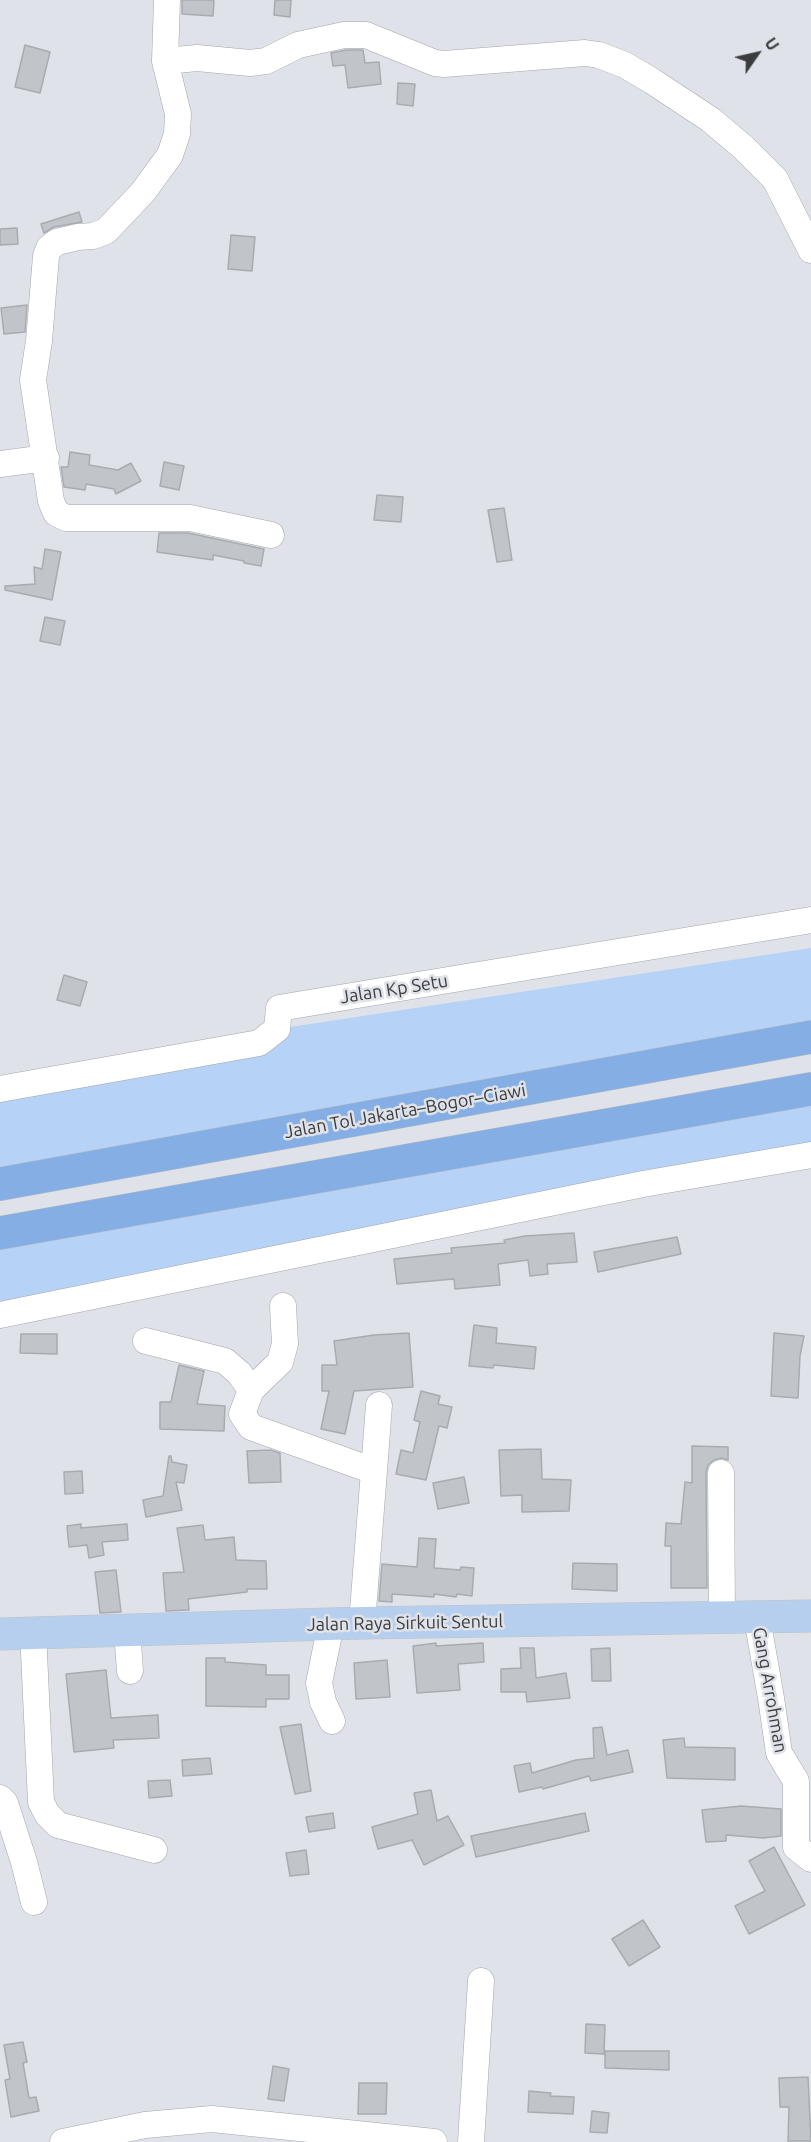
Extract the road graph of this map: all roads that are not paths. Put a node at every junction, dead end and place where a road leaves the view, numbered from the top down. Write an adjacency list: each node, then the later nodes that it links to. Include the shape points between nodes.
1 (167, 0): 2 (street)
2 (165, 61): 3 (street, via 196,58 266,62 298,45 344,35 366,35 444,64 599,55 625,65 711,120 752,155 775,179); 4 (street, via 178,114 170,155 143,192 106,231 93,237 57,242 46,256 33,380)
3 (811, 250)
4 (46, 458): 5 (street); 6 (street, via 51,501 56,513 66,518 190,518)
5 (0, 464)
6 (271, 535)
7 (811, 920): 9 (street, Jalan Kp Setu, via 279,1008 277,1029 259,1043)
8 (811, 1037): 12 (highway, Jalan Tol Jakarta–Bogor–Ciawi)
9 (0, 1089)
10 (811, 1089): 13 (highway)
11 (811, 1155): 15 (street, via 644,1184)
12 (0, 1184)
13 (0, 1233)
14 (284, 1306): 17 (street, via 285,1344 280,1362)
15 (0, 1315)
16 (146, 1341): 17 (street, via 225,1361)
17 (251, 1390): 19 (street, via 242,1414 251,1427)
18 (379, 1405): 19 (street)
19 (374, 1471): 24 (street)
20 (721, 1473): 22 (street)
21 (811, 1617): 23 (main road, Jalan Raya Sirkuit Sentul)
22 (722, 1618): 23 (main road, Jalan Raya Sirkuit Sentul); 24 (main road, Jalan Raya Sirkuit Sentul)
23 (757, 1618): 33 (street, Gang Arrohman, via 779,1753 796,1781 796,1847)
24 (362, 1623): 25 (main road, Jalan Raya Sirkuit Sentul)
25 (331, 1624): 26 (main road, Jalan Raya Sirkuit Sentul); 30 (street, via 319,1683)
26 (127, 1630): 27 (main road, Jalan Raya Sirkuit Sentul); 29 (street)
27 (33, 1632): 28 (main road, Jalan Raya Sirkuit Sentul); 32 (street, via 41,1802 47,1814 58,1826)
28 (0, 1634)
29 (130, 1671)
30 (332, 1721)
31 (0, 1797): 34 (street)
32 (154, 1850)
33 (811, 1859)
34 (34, 1902)
35 (481, 1981): 39 (street)
36 (213, 2131): 37 (street, via 145,2125); 38 (street)
37 (63, 2142)
38 (434, 2142)
39 (471, 2142)

